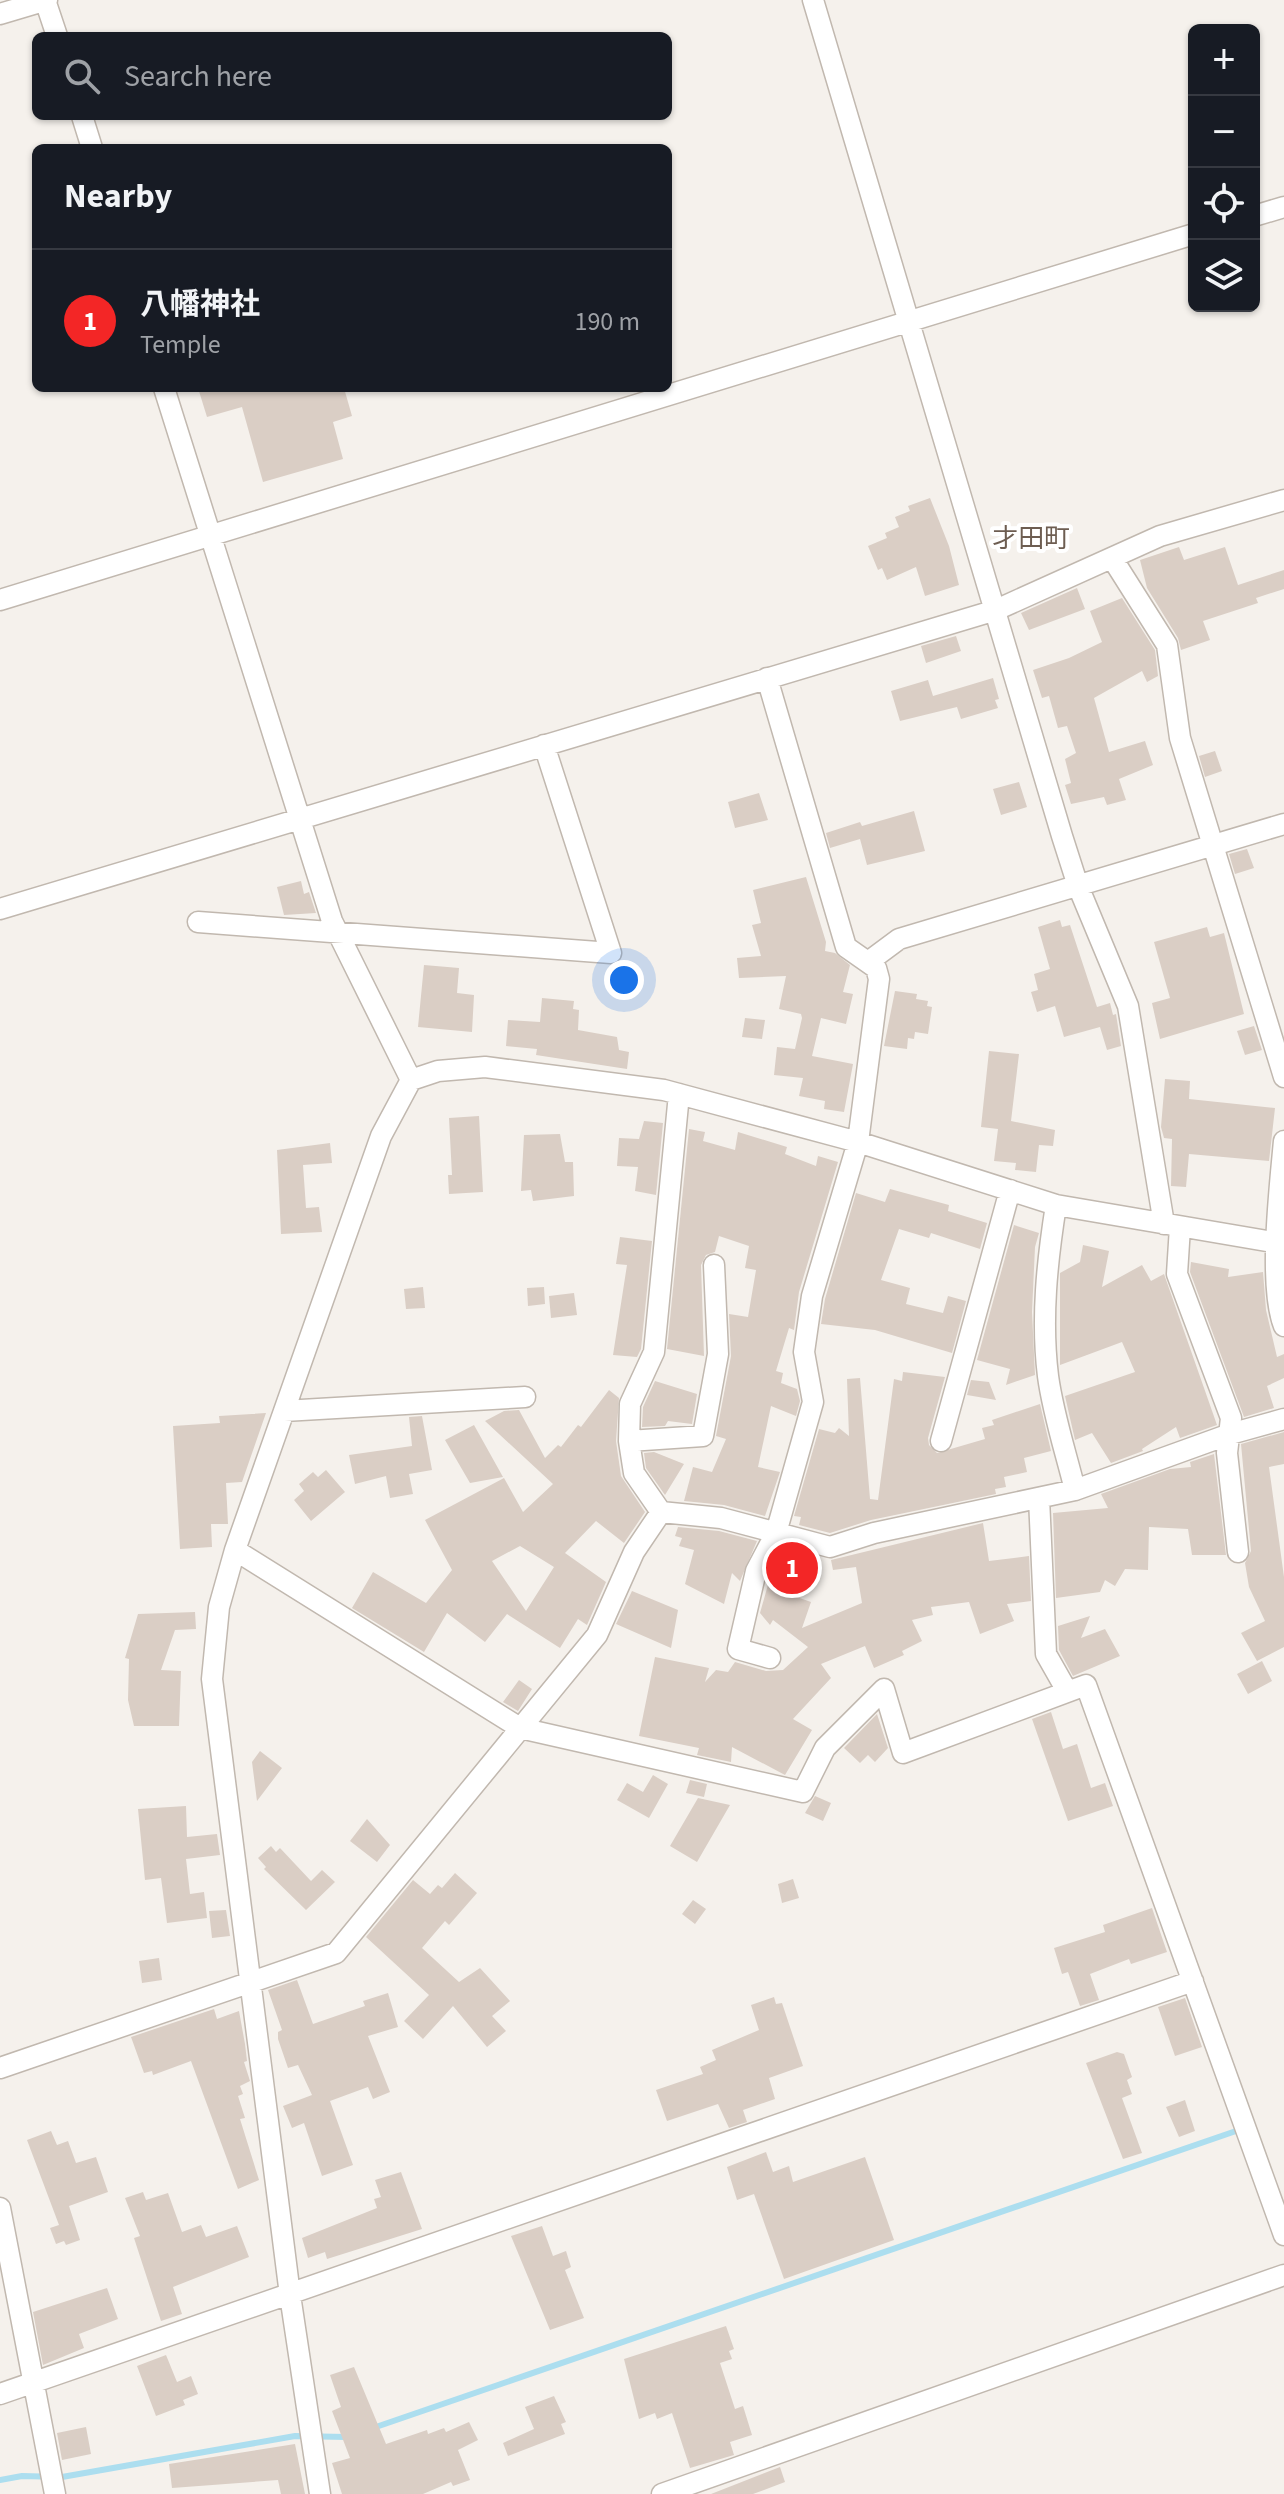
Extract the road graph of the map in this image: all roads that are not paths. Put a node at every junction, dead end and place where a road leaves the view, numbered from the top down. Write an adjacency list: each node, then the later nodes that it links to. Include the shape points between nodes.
1 (46, 0): 3 (street); 4 (street)
2 (813, 0): 10 (street)
3 (0, 14)
4 (56, 32)
5 (83, 120): 6 (street)
6 (91, 144)
7 (1284, 207): 8 (street)
8 (1260, 214)
9 (1188, 236): 10 (street)
10 (910, 321): 13 (street); 16 (street)
11 (165, 392): 13 (street)
12 (1284, 500): 14 (street, via 1160,536)
13 (213, 535): 15 (street); 19 (street)
14 (1112, 558): 16 (street); 21 (street, via 1167,645 1180,738)
15 (0, 600)
16 (996, 610): 17 (street); 22 (street)
17 (767, 678): 18 (street); 26 (street, via 846,947)
18 (544, 745): 19 (street); 25 (street, via 611,953)
19 (300, 819): 23 (street); 25 (street)
20 (1284, 824): 21 (street)
21 (1213, 845): 22 (street); 27 (street)
22 (1078, 886): 26 (street, via 899,939); 34 (street, via 1128,1006)
23 (0, 909)
24 (198, 922): 25 (street)
25 (336, 932): 28 (street)
26 (868, 962): 31 (street, via 879,979)
27 (1284, 1077)
28 (411, 1080): 29 (street, via 438,1071 485,1067); 39 (street, via 381,1136)
29 (679, 1094): 31 (street); 42 (street, via 654,1352 630,1404)
30 (1284, 1141): 35 (street, via 1277,1214)
31 (858, 1142): 32 (street); 47 (street, via 812,1296 804,1352 813,1402)
32 (1010, 1190): 33 (street); 43 (street)
33 (1056, 1205): 34 (street); 44 (street, via 1046,1266 1045,1340 1048,1380)
34 (1172, 1225): 35 (street); 41 (street, via 1177,1274 1231,1418)
35 (1282, 1244): 37 (street, via 1277,1271)
36 (714, 1265): 42 (street, via 718,1354 703,1436)
37 (1284, 1326)
38 (525, 1397): 39 (street)
39 (284, 1411): 48 (street)
40 (1284, 1419): 41 (street)
41 (1230, 1434): 44 (street); 49 (street, via 1227,1453)
42 (629, 1441): 46 (street, via 634,1473)
43 (941, 1441)
44 (1075, 1490): 45 (street)
45 (1039, 1498): 47 (street, via 830,1547); 51 (street, via 1046,1654)
46 (661, 1512): 47 (street, via 721,1518); 52 (street, via 634,1552 597,1635)
47 (776, 1533): 50 (street, via 756,1571 738,1649)
48 (235, 1550): 52 (street); 54 (street, via 219,1607 212,1679)
49 (1238, 1552)
50 (770, 1658)
51 (1067, 1691): 52 (street, via 903,1753 884,1689 825,1748 803,1792); 53 (street, via 1086,1685)
52 (520, 1728): 54 (street, via 336,1953)
53 (1193, 1981): 57 (street); 59 (street)
54 (251, 1982): 55 (street); 59 (street)
55 (0, 2068)
56 (0, 2208): 60 (street)
57 (1284, 2235)
58 (1284, 2275): 64 (street)
59 (290, 2295): 60 (street); 63 (street)
60 (32, 2382): 61 (street); 62 (street)
61 (0, 2394)
62 (55, 2482)
63 (320, 2494)
64 (662, 2494)

